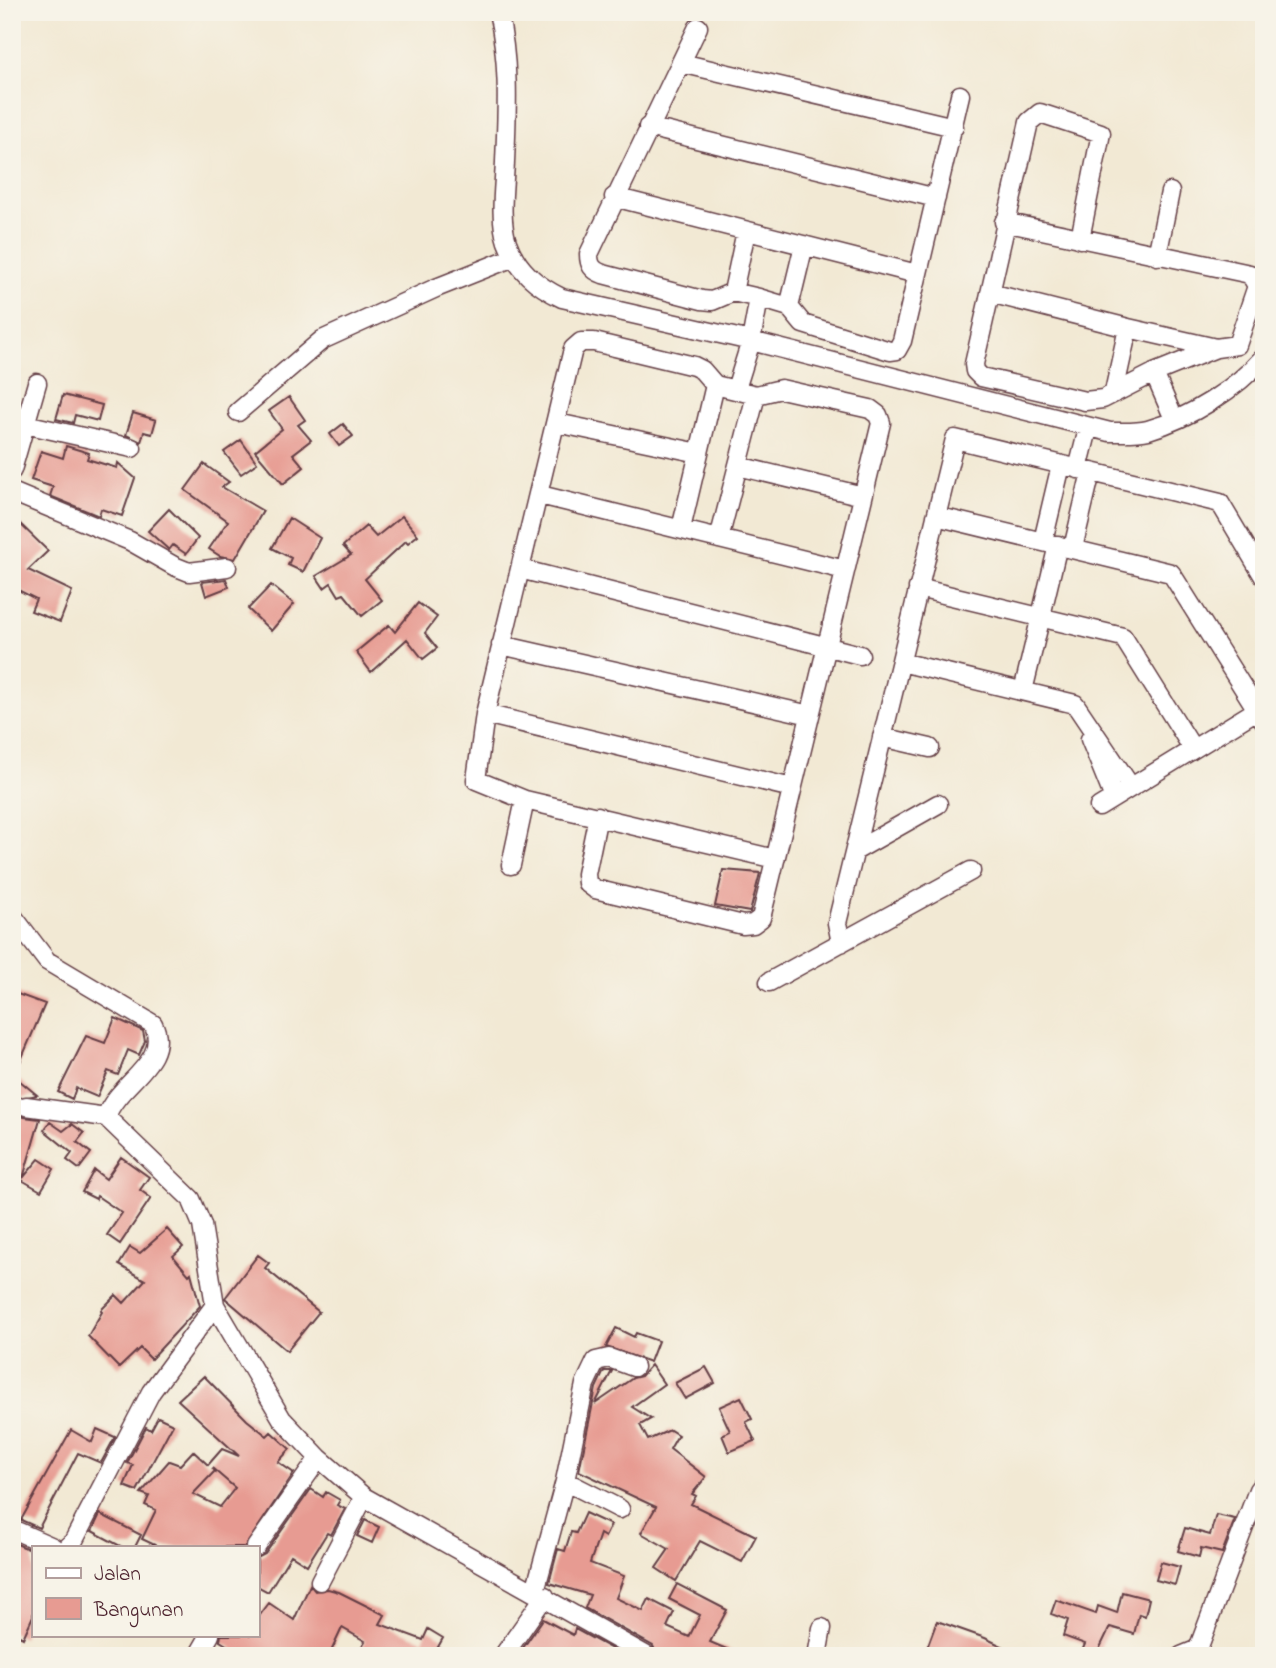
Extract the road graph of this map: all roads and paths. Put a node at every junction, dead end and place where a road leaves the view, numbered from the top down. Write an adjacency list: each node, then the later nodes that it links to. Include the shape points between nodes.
1 (498, 12): 15 (street, via 508,71 503,217)
2 (698, 27): 3 (street)
3 (681, 63): 5 (street); 6 (street)
4 (960, 94): 6 (street)
5 (648, 127): 8 (street); 9 (street)
6 (954, 127): 9 (street)
7 (1170, 192): 14 (street)
8 (614, 197): 11 (street); 17 (street, via 589,254 595,271 702,300)
9 (936, 198): 16 (street)
10 (1004, 222): 12 (street); 12 (street, via 1029,122 1040,113 1101,133); 18 (street)
11 (746, 230): 13 (street); 17 (street)
12 (1080, 239): 14 (street)
13 (804, 246): 16 (street); 20 (street)
14 (1157, 256): 23 (street, via 1250,274 1255,279 1257,286 1237,345)
15 (514, 257): 22 (street, via 535,285 562,298); 31 (street, via 322,340)
16 (917, 274): 20 (street, via 897,350 803,324)
17 (733, 292): 19 (street)
18 (990, 293): 21 (street); 29 (street, via 974,364 981,376 1085,401)
19 (759, 298): 20 (street); 22 (street)
20 (789, 307)
21 (1128, 328): 23 (street); 29 (street)
22 (751, 341): 28 (street); 35 (street)
23 (1216, 348): 25 (street)
24 (1264, 357): 32 (street, via 1249,374)
25 (1154, 373): 29 (street); 32 (street)
26 (37, 383): 34 (street)
27 (715, 385): 28 (street); 33 (street, via 694,366 581,342 573,349); 37 (street)
28 (736, 389): 30 (street)
29 (1114, 392)
30 (756, 395): 38 (street); 43 (street, via 781,389 870,409 878,415 881,423)
31 (238, 412)
32 (1174, 419): 35 (street, via 1147,430)
33 (557, 423): 37 (street); 42 (street)
34 (25, 424): 36 (street); 40 (street)
35 (1088, 429): 39 (street)
36 (132, 448)
37 (699, 453): 45 (street)
38 (738, 466): 43 (street); 46 (street)
39 (1077, 469): 44 (street, via 955,439); 47 (street); 47 (street); 51 (street, via 1220,503)
40 (12, 470)
41 (12, 492): 48 (street, via 130,541 188,572)
42 (540, 495): 45 (street); 49 (street)
43 (863, 496): 50 (street)
44 (936, 516): 47 (street); 52 (street)
45 (681, 530): 46 (street)
46 (719, 539): 50 (street)
47 (1058, 545): 53 (street); 62 (street, via 1171,573)
48 (227, 567)
49 (520, 569): 54 (street); 55 (street)
50 (845, 570): 55 (street)
51 (1264, 577)
52 (918, 588): 53 (street); 57 (street)
53 (1041, 618): 58 (street); 65 (street, via 1124,637)
54 (501, 645): 60 (street); 61 (street)
55 (827, 646): 56 (street); 61 (street)
56 (860, 655)
57 (901, 662): 58 (street); 63 (street)
58 (1023, 691): 59 (street)
59 (1075, 704): 66 (street); 66 (street, via 1106,802)
60 (485, 714): 67 (street); 68 (street, via 476,780)
61 (810, 715): 67 (street)
62 (1260, 715): 65 (street)
63 (882, 737): 64 (street); 71 (street)
64 (930, 748)
65 (1193, 749): 66 (street)
66 (1131, 787)
67 (792, 788): 72 (street)
68 (525, 800): 70 (street); 73 (street)
69 (937, 804): 71 (street)
70 (598, 816): 72 (street); 72 (street, via 587,883 595,889 743,925 761,918)
71 (855, 851): 76 (street, via 837,923)
72 (775, 859)
73 (510, 865)
74 (971, 871): 76 (street)
75 (12, 915): 79 (street, via 47,961 153,1024 159,1037 156,1053 120,1093)
76 (841, 943): 77 (street)
77 (769, 982)
78 (26, 1106): 79 (street)
79 (106, 1117): 80 (street, via 191,1199 202,1225)
80 (215, 1305): 82 (street, via 282,1419); 89 (street, via 151,1392)
81 (634, 1367): 83 (street, via 609,1358 596,1361 585,1384)
82 (319, 1458): 85 (street); 90 (street)
83 (565, 1481): 86 (street); 92 (street)
84 (1264, 1482): 99 (street, via 1198,1650)
85 (364, 1497): 91 (street); 92 (street)
86 (620, 1509)
87 (12, 1528): 88 (street)
88 (51, 1546)
89 (74, 1546)
90 (257, 1546)
91 (320, 1581)
92 (540, 1594): 96 (street); 97 (street)
93 (822, 1628): 98 (street)
94 (209, 1636): 95 (street)
95 (199, 1654)
96 (502, 1656)
97 (647, 1656)
98 (817, 1656)
99 (1181, 1656)

